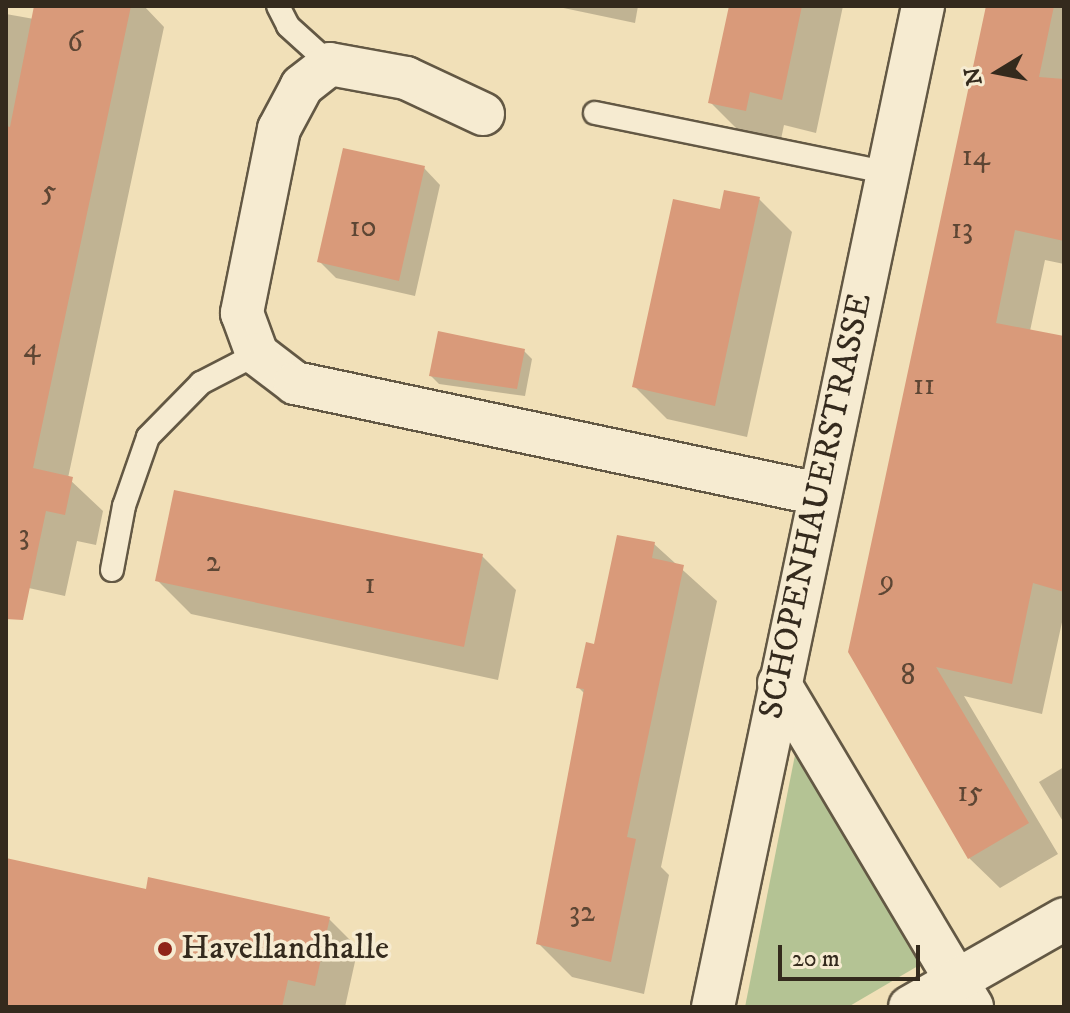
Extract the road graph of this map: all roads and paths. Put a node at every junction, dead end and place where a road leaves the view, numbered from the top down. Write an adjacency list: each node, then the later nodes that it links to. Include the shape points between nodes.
1 (278, 6): 3 (lane, via 288,26)
2 (923, 6): 6 (street, SCHOPENHAUERSTRASSE)
3 (330, 64): 5 (street, via 406,78); 7 (street, via 302,86 279,129 242,313)
4 (595, 113): 6 (lane)
5 (483, 114)
6 (886, 172): 8 (street, SCHOPENHAUERSTRASSE)
7 (257, 354): 8 (street, via 295,383); 9 (lane, via 201,383 148,437 124,506)
8 (819, 494): 10 (street, SCHOPENHAUERSTRASSE)
9 (112, 570)
10 (779, 683): 12 (street); 13 (street, SCHOPENHAUERSTRASSE)
11 (1064, 919): 12 (street)
12 (964, 994): 14 (street)
13 (713, 1007)
14 (910, 1007)

